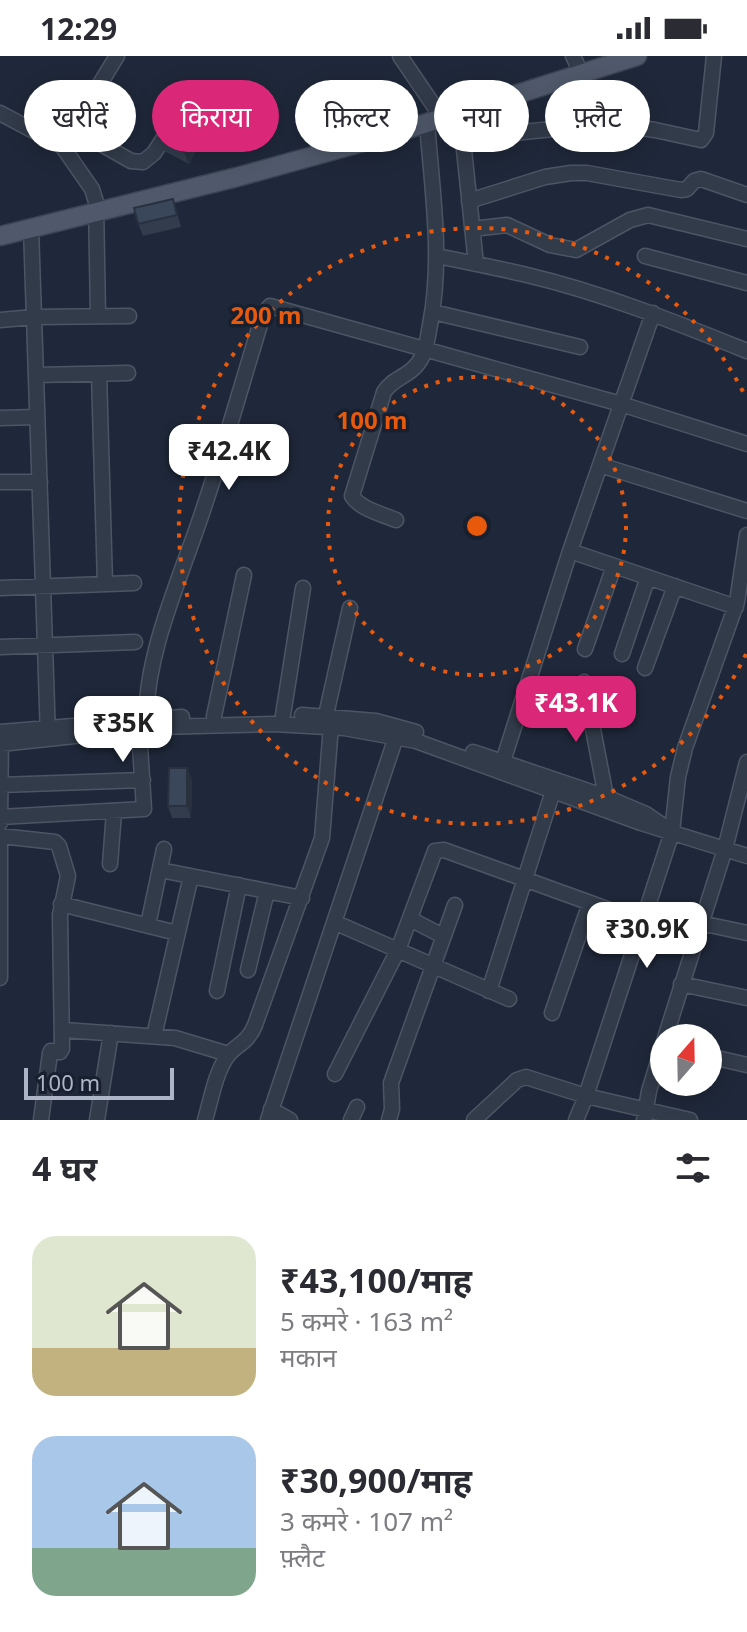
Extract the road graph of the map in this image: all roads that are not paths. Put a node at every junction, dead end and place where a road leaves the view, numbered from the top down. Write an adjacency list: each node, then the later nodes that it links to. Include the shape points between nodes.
1 (117, 56): 7 (street)
2 (400, 56): 10 (street)
3 (606, 56): 6 (main road)
4 (637, 56): 6 (main road)
5 (714, 56): 13 (street, via 701,140 610,123)
6 (577, 65): 8 (main road); 10 (main road)
7 (102, 80)
8 (529, 84)
9 (0, 113): 12 (street)
10 (431, 116): 11 (main road); 20 (main road); 26 (street)
11 (434, 116)
12 (24, 126)
13 (529, 131)
14 (66, 152): 20 (street, via 92,189)
15 (115, 152): 16 (street, via 143,162)
16 (155, 152)
17 (464, 152): 19 (street)
18 (747, 195): 19 (street, via 701,179 681,190 571,173)
19 (469, 201): 23 (street)
20 (96, 207): 21 (main road); 22 (main road); 32 (street)
21 (0, 226)
22 (31, 228): 24 (main road); 34 (street)
23 (472, 229): 25 (street, via 507,225 550,245 576,250 648,215); 28 (street)
24 (0, 236)
25 (747, 239)
26 (437, 256): 28 (street); 30 (street)
27 (645, 256): 29 (street)
28 (476, 264): 31 (street)
29 (747, 283)
30 (433, 312): 36 (street); 37 (street)
31 (653, 313): 38 (street); 42 (street)
32 (98, 316): 33 (street); 34 (street)
33 (129, 316)
34 (34, 317): 35 (street); 41 (street)
35 (0, 320)
36 (580, 347)
37 (425, 351): 42 (street); 50 (street, via 414,369 384,392 352,496 360,505); 74 (street, via 276,307 265,309 156,650)
38 (747, 351)
39 (128, 373): 40 (street)
40 (99, 374): 41 (street); 57 (street)
41 (36, 375): 43 (street)
42 (621, 404): 45 (street); 46 (street)
43 (37, 417): 44 (street); 48 (street)
44 (0, 418)
45 (747, 444)
46 (600, 465): 49 (street); 52 (street)
47 (0, 482): 48 (street)
48 (40, 482): 58 (street)
49 (747, 511)
50 (396, 520)
51 (747, 535): 62 (street)
52 (570, 551): 53 (street); 79 (street)
53 (614, 566): 55 (street); 67 (street)
54 (244, 575): 72 (street)
55 (648, 577): 59 (street); 68 (street)
56 (134, 583): 57 (street)
57 (105, 584): 58 (street)
58 (44, 586): 60 (street); 65 (street)
59 (675, 586): 62 (street); 69 (street)
60 (0, 588)
61 (303, 588): 71 (street)
62 (740, 599): 87 (street, via 685,748)
63 (350, 608): 73 (street)
64 (135, 642): 65 (street)
65 (46, 646): 66 (street); 76 (street)
66 (0, 647)
67 (585, 649)
68 (622, 654)
69 (645, 668)
70 (584, 682): 84 (street)
71 (283, 715): 72 (street); 73 (street)
72 (214, 716): 74 (street)
73 (329, 721): 74 (street); 77 (street); 79 (street, via 376,721); 98 (street, via 324,828)
74 (143, 724): 76 (street); 81 (street)
75 (0, 732): 76 (street); 78 (street)
76 (48, 735): 78 (street)
77 (396, 737): 79 (street); 103 (street)
78 (0, 744): 82 (street)
79 (501, 767): 83 (street)
80 (746, 770): 90 (street)
81 (143, 780): 82 (street); 85 (street, via 144,809)
82 (0, 785): 86 (street)
83 (555, 786): 84 (street); 95 (street)
84 (604, 803): 87 (street)
85 (114, 812): 86 (street); 92 (street)
86 (0, 820)
87 (672, 832): 90 (street); 104 (street)
88 (0, 839): 100 (street, via 50,840 59,846 68,876); 113 (street)
89 (164, 849): 93 (street)
90 (725, 849): 91 (street); 105 (street)
91 (747, 856)
92 (110, 864)
93 (160, 870): 94 (street); 106 (street)
94 (191, 876): 96 (street); 107 (street)
95 (525, 879): 99 (street); 102 (street, via 439,849); 116 (street)
96 (239, 885): 97 (street); 115 (street)
97 (267, 891): 98 (street); 112 (street)
98 (302, 898): 124 (street, via 252,1034)
99 (590, 903): 104 (street); 119 (street)
100 (61, 904): 106 (street); 121 (street)
101 (455, 905): 109 (street)
102 (410, 919): 109 (street); 110 (street)
103 (334, 922): 110 (street); 129 (street)
104 (643, 922): 128 (street)
105 (700, 923): 108 (street); 114 (street)
106 (148, 925): 107 (street)
107 (177, 933): 123 (street)
108 (747, 933)
109 (443, 936): 111 (street)
110 (398, 950): 111 (street); 127 (street)
111 (432, 965): 116 (street); 135 (street, via 391,1083)
112 (248, 970)
113 (0, 978)
114 (681, 984): 117 (street); 120 (street)
115 (217, 991)
116 (489, 991): 118 (street)
117 (747, 998)
118 (509, 999)
119 (552, 1013)
120 (669, 1024)
121 (64, 1030): 122 (street); 131 (street, via 62,1049 50,1053)
122 (111, 1033): 123 (street); 132 (street)
123 (154, 1036): 124 (street)
124 (228, 1054): 133 (street)
125 (722, 1059): 126 (street)
126 (747, 1065)
127 (335, 1074)
128 (586, 1096): 130 (street); 136 (street, via 521,1078); 137 (street)
129 (270, 1115): 134 (street)
130 (645, 1115): 138 (street)
131 (41, 1120)
132 (97, 1120)
133 (205, 1120)
134 (290, 1120)
135 (389, 1120)
136 (474, 1120)
137 (576, 1120)
138 (690, 1120)

